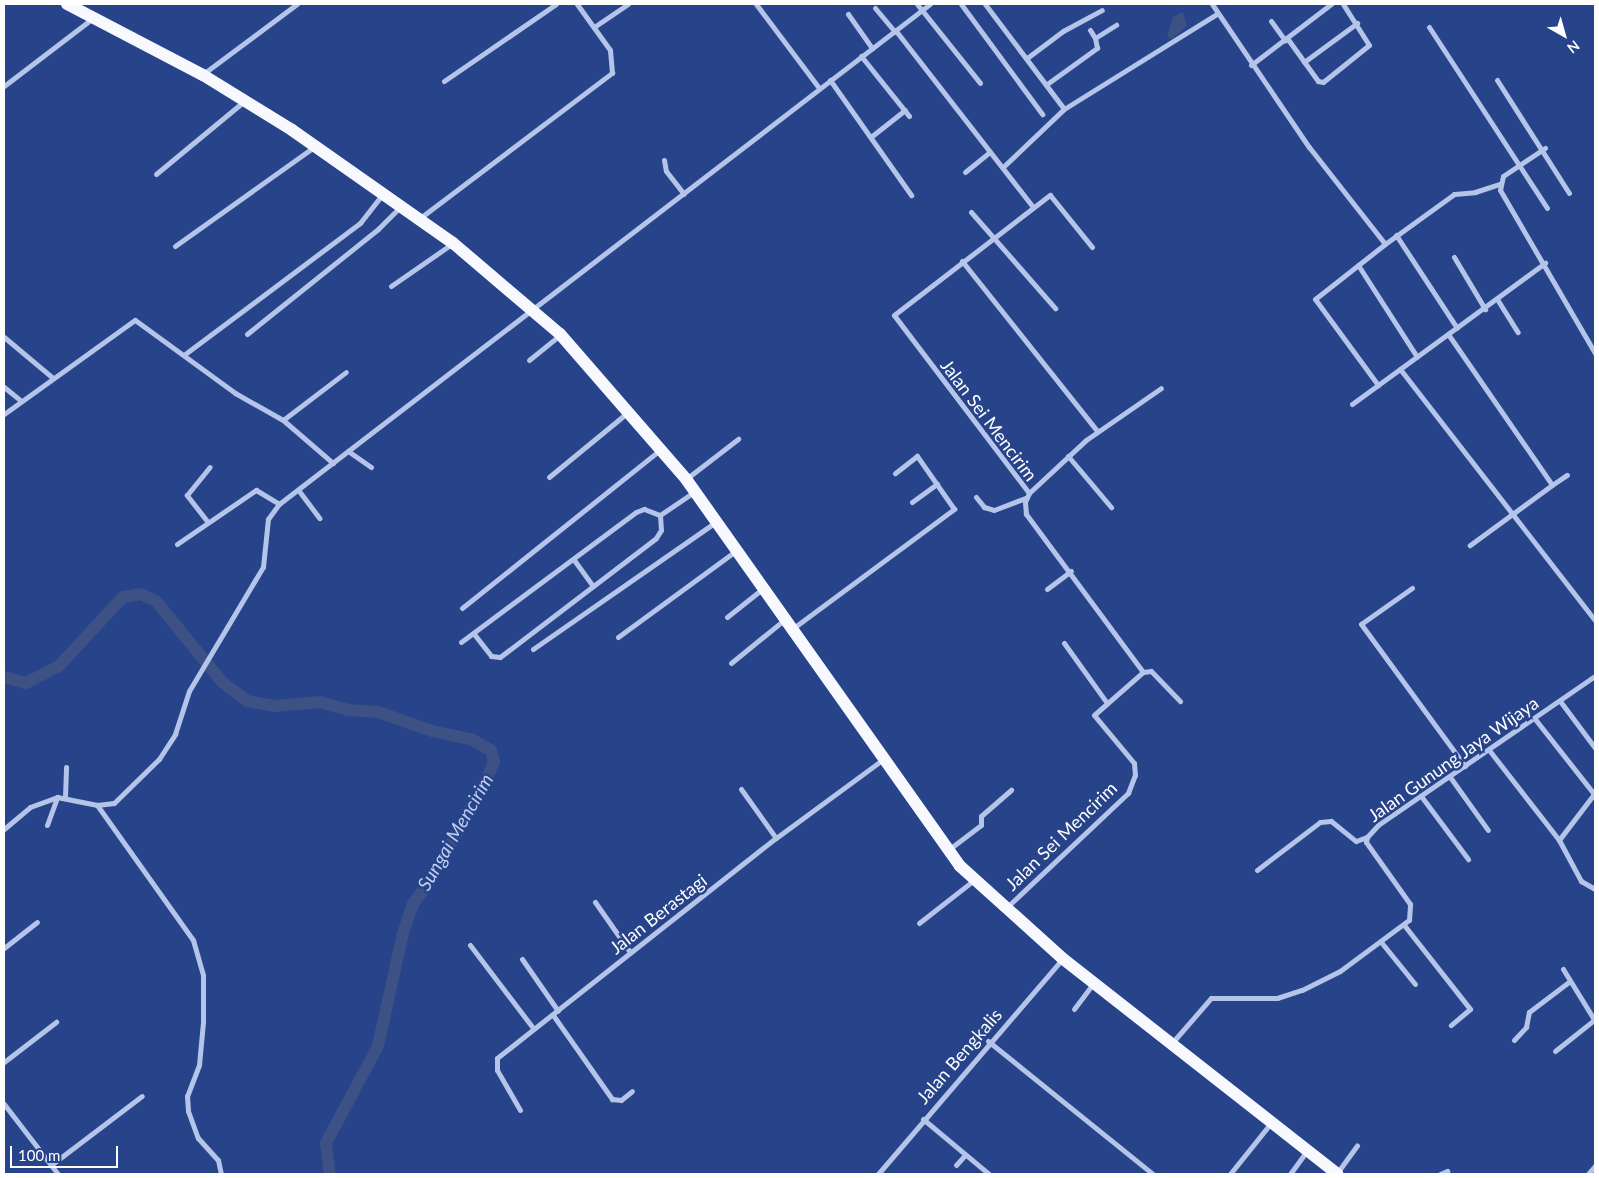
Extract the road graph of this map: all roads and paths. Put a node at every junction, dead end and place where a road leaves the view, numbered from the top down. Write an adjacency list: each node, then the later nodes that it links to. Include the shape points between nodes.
1 (67, 4): 19 (main road)
2 (297, 4): 34 (street)
3 (556, 4): 37 (street)
4 (577, 4): 23 (street)
5 (628, 4): 23 (street)
6 (756, 4): 41 (street)
7 (917, 4): 15 (street)
8 (930, 4): 15 (street)
9 (961, 4): 45 (street)
10 (985, 4): 31 (street)
11 (1212, 4): 17 (street)
12 (1331, 4): 28 (street)
13 (1342, 4): 21 (street)
14 (875, 8): 26 (street)
15 (922, 10): 26 (street); 38 (street)
16 (1102, 10): 31 (street, via 1063,31)
17 (1218, 13): 33 (street); 43 (street)
18 (848, 14): 29 (street)
19 (96, 16): 34 (main road); 40 (street)
20 (1271, 21): 28 (street)
21 (1357, 23): 32 (street); 32 (street, via 1369,41 1367,50 1320,83)
22 (1116, 25): 27 (street)
23 (594, 27): 65 (street, via 614,58 612,73)
24 (1429, 27): 52 (street)
25 (1090, 30): 27 (street)
26 (895, 31): 29 (street); 50 (street)
27 (1095, 38): 39 (street, via 1097,48)
28 (1286, 39): 32 (street); 33 (street)
29 (872, 48): 30 (street)
30 (862, 56): 35 (street); 44 (street)
31 (1027, 58): 39 (street)
32 (1304, 62)
33 (1251, 65): 69 (street)
34 (202, 75): 42 (main road)
35 (830, 80): 41 (street); 47 (street)
36 (1497, 80): 49 (street)
37 (444, 81)
38 (980, 84)
39 (1047, 84): 43 (street)
40 (4, 86)
41 (819, 88): 58 (street)
42 (246, 100): 48 (main road); 55 (street)
43 (1064, 109): 53 (street)
44 (905, 110): 46 (street); 47 (street)
45 (1042, 114)
46 (910, 116)
47 (872, 136): 60 (street, via 870,141)
48 (314, 147): 59 (main road); 70 (street)
49 (1544, 149): 52 (street); 57 (street)
50 (990, 152): 53 (street); 54 (street)
51 (664, 160): 58 (street, via 666,171)
52 (1521, 164): 56 (street); 63 (street)
53 (1003, 167): 62 (street)
54 (965, 172)
55 (156, 174)
56 (1500, 184): 66 (street, via 1454,194); 74 (street, via 1503,196)
57 (1569, 193)
58 (684, 194): 78 (street)
59 (382, 195): 61 (main road); 88 (street, via 360,223)
60 (911, 196)
61 (401, 206): 65 (main road); 83 (street, via 378,230)
62 (1032, 206): 67 (street, Jalan Sei Mencirim); 71 (street, Jalan Sei Mencirim, via 1054,196)
63 (1547, 208)
64 (971, 212): 67 (street)
65 (420, 218): 68 (main road)
66 (1396, 235): 69 (street); 81 (street)
67 (996, 236): 73 (street, Jalan Sei Mencirim); 79 (street)
68 (453, 243): 76 (street); 78 (main road)
69 (1385, 244): 75 (street)
70 (176, 246)
71 (1092, 247)
72 (1454, 257): 80 (street)
73 (962, 261): 102 (street); 118 (street, Jalan Sei Mencirim, via 896,311 894,318)
74 (1545, 263): 77 (street); 87 (street)
75 (1358, 265): 89 (street); 94 (street, via 1315,299)
76 (391, 286)
77 (1497, 299): 80 (street); 82 (street)
78 (530, 308): 84 (main road); 105 (street)
79 (1055, 308)
80 (1485, 308): 81 (street)
81 (1457, 328): 85 (street)
82 (1518, 332)
83 (247, 334)
84 (560, 334): 90 (street); 99 (main road)
85 (1448, 334): 89 (street); 115 (street)
86 (4, 337): 93 (street)
87 (1595, 353)
88 (184, 354): 93 (street, via 135,320); 101 (street, via 235,392)
89 (1417, 357): 91 (street)
90 (529, 360)
91 (1400, 369): 94 (street); 124 (street)
92 (346, 372): 101 (street)
93 (53, 378): 97 (street)
94 (1378, 385): 98 (street)
95 (4, 387): 97 (street)
96 (1161, 388): 102 (street)
97 (21, 401): 100 (street)
98 (1352, 404)
99 (628, 412): 104 (main road); 112 (street)
100 (4, 414)
101 (283, 420): 107 (street)
102 (1097, 431): 106 (street)
103 (738, 439): 113 (street)
104 (661, 450): 113 (main road); 137 (street)
105 (348, 451): 107 (street); 109 (street)
106 (1068, 456): 118 (street); 122 (street)
107 (333, 463): 116 (street)
108 (210, 467): 126 (street, via 187,495)
109 (371, 467)
110 (895, 473): 114 (street, via 917,456)
111 (1567, 475): 115 (street)
112 (549, 477)
113 (686, 480): 117 (main road)
114 (937, 484): 120 (street); 140 (street, via 954,509)
115 (1552, 485): 124 (street)
116 (299, 491): 121 (street); 125 (street)
117 (694, 492): 123 (street); 127 (main road)
118 (1028, 495): 119 (street, via 989,510); 132 (street, Jalan Sei Mencirim, via 1026,514)
119 (976, 496)
120 (912, 502)
121 (279, 504): 126 (street, via 256,490); 164 (street, via 268,519 263,567 189,691 175,734 159,759 120,799)
122 (1111, 507)
123 (660, 515): 131 (street, via 644,509 636,512); 133 (street, via 661,530 656,538)
124 (1511, 515): 129 (street); 139 (street)
125 (319, 518)
126 (207, 522): 128 (street)
127 (714, 522): 130 (main road); 145 (street)
128 (177, 544)
129 (1470, 545)
130 (734, 552): 136 (main road); 142 (street)
131 (574, 560): 133 (street); 141 (street)
132 (1071, 571): 135 (street); 147 (street, Jalan Sei Mencirim)
133 (593, 586): 141 (street, via 496,658)
134 (1412, 588): 156 (street, via 1361,624)
135 (1047, 589)
136 (761, 590): 138 (street); 140 (main road)
137 (462, 608)
138 (727, 617)
139 (1595, 620)
140 (787, 625): 146 (street); 155 (main road)
141 (474, 634): 143 (street)
142 (618, 638)
143 (461, 642)
144 (1064, 643): 151 (street)
145 (533, 649)
146 (731, 663)
147 (1143, 672): 149 (street, via 1151,671); 151 (street, Jalan Sei Mencirim)
148 (1595, 676): 150 (street, Jalan Gunung Jaya Wijaya)
149 (1180, 701)
150 (1560, 702): 152 (street, Jalan Gunung Jaya Wijaya); 153 (street)
151 (1107, 703): 177 (street, Jalan Sei Mencirim, via 1094,715 1132,759 1134,778 1119,804)
152 (1535, 719): 154 (street, Jalan Gunung Jaya Wijaya); 170 (street, via 1594,794)
153 (1595, 748)
154 (1489, 750): 156 (street, Jalan Gunung Jaya Wijaya); 170 (street)
155 (882, 760): 169 (street, Jalan Berastagi); 171 (main road)
156 (1465, 766): 158 (street, Jalan Gunung Jaya Wijaya)
157 (66, 767): 163 (street)
158 (1450, 776): 161 (street, Jalan Gunung Jaya Wijaya); 167 (street)
159 (741, 789): 169 (street)
160 (1011, 790): 171 (street, via 981,816 980,825)
161 (1421, 796): 168 (street, Jalan Gunung Jaya Wijaya); 172 (street)
162 (57, 797): 163 (street); 165 (street); 166 (street, via 30,807)
163 (65, 797): 164 (street)
164 (97, 805): 216 (street, via 193,940 203,975 203,1022 199,1065 187,1096 188,1111 198,1138 218,1160)
165 (47, 825)
166 (4, 829)
167 (1488, 830)
168 (1367, 837): 173 (street, via 1356,841 1331,821 1320,822); 180 (street, Jalan Gunung Jaya Wijaya, via 1366,842 1410,904 1412,913)
169 (776, 838): 184 (street, Jalan Berastagi)
170 (1560, 840): 175 (street, via 1581,881)
171 (948, 850): 174 (main road)
172 (1468, 859)
173 (1257, 870)
174 (974, 880): 177 (main road); 179 (street)
175 (1595, 889)
176 (595, 902): 184 (street)
177 (1006, 909): 185 (main road)
178 (37, 922): 183 (street)
179 (919, 923)
180 (1404, 925): 181 (street); 195 (street, via 1470,1010)
181 (1381, 942): 190 (street); 199 (street, via 1340,971 1302,990 1277,998 1211,998)
182 (470, 945): 196 (street)
183 (4, 948)
184 (630, 952): 192 (street, Jalan Berastagi)
185 (1062, 958): 189 (main road); 198 (street, Jalan Bengkalis)
186 (522, 959): 192 (street)
187 (1563, 969): 188 (street)
188 (1570, 981): 193 (street); 197 (street, via 1529,1012 1526,1027)
189 (1094, 982): 191 (street); 199 (main road)
190 (1415, 984)
191 (1074, 1009)
192 (555, 1013): 196 (street, Jalan Berastagi); 202 (street, via 612,1099 621,1100)
193 (1595, 1020): 200 (street)
194 (56, 1022): 201 (street)
195 (1450, 1025)
196 (533, 1028): 205 (street, Jalan Berastagi, via 496,1061)
197 (1514, 1040)
198 (988, 1041): 206 (street, Jalan Bengkalis); 219 (street)
199 (1171, 1044): 207 (main road)
200 (1555, 1051)
201 (4, 1062)
202 (632, 1091)
203 (142, 1096): 211 (street)
204 (4, 1104): 211 (street)
205 (520, 1110)
206 (923, 1119): 210 (street); 217 (street, Jalan Bengkalis)
207 (1270, 1124): 209 (main road); 220 (street)
208 (1357, 1145): 222 (street)
209 (1306, 1152): 221 (street); 222 (main road)
210 (965, 1155): 212 (street); 218 (street)
211 (51, 1165): 215 (street)
212 (956, 1165)
213 (1595, 1166): 224 (street)
214 (1447, 1171): 223 (street)
215 (58, 1174)
216 (221, 1174)
217 (880, 1174)
218 (989, 1174)
219 (1153, 1174)
220 (1230, 1174)
221 (1290, 1174)
222 (1337, 1174)
223 (1440, 1174)
224 (1588, 1174)

